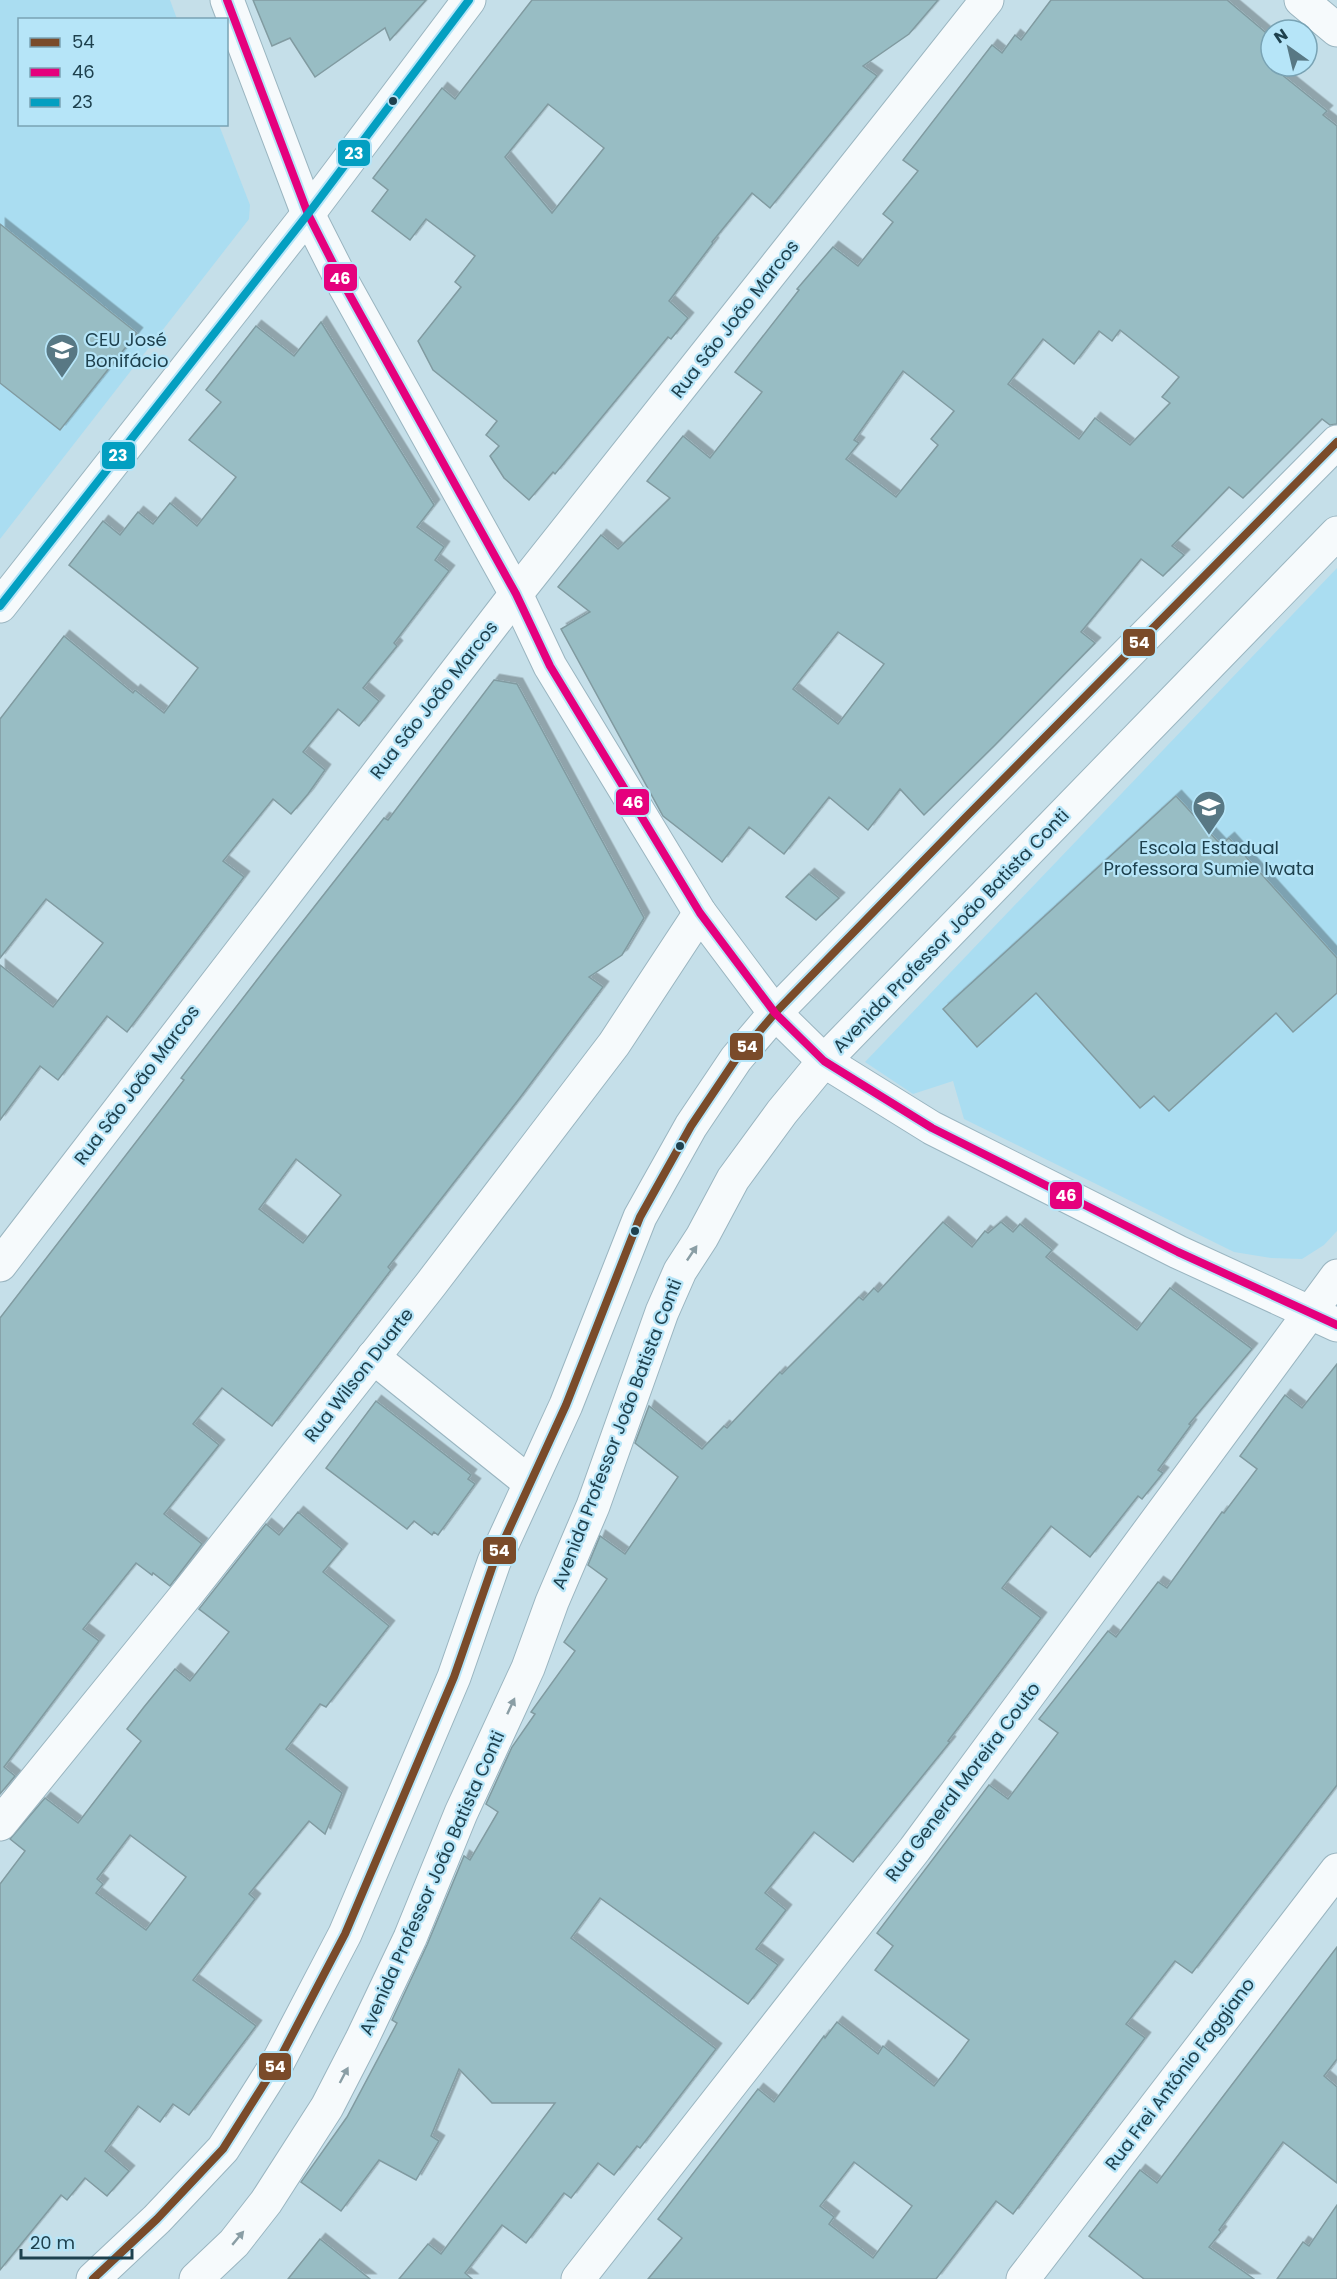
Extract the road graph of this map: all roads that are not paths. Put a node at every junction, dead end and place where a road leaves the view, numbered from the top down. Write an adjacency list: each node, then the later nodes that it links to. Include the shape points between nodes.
1 (227, 0): 6 (street)
2 (469, 0): 6 (street)
3 (987, 0): 9 (street, Rua São João Marcos)
4 (1301, 0): 5 (street)
5 (1337, 30)
6 (308, 214): 9 (street); 10 (street)
7 (1337, 442): 12 (street)
8 (1337, 532): 13 (street, Avenida Professor João Batista Conti)
9 (516, 594): 11 (street, via 550,666); 14 (street, Rua São João Marcos)
10 (0, 606)
11 (700, 913): 12 (street); 17 (street, Rua Wilson Duarte, via 614,1044)
12 (775, 1013): 13 (street); 18 (street, via 736,1059 691,1126 640,1217 566,1405)
13 (824, 1061): 16 (street, via 932,1128 1178,1252); 22 (street, Avenida Professor João Batista Conti, one-way to 13, via 234,2243 266,2202 327,2107 410,1938 461,1813 528,1668 680,1271 733,1179)
14 (0, 1265)
15 (1337, 1276): 16 (street, Rua General Moreira Couto)
16 (1323, 1318): 23 (street, Rua General Moreira Couto)
17 (373, 1358): 18 (street); 19 (street, Rua Wilson Duarte)
18 (530, 1483): 21 (street, via 494,1562 454,1677 345,1934 278,2062 223,2149 158,2219)
19 (0, 1824)
20 (1337, 1870): 24 (street, Rua Frei Antônio Faggiano)
21 (93, 2279)
22 (196, 2279)
23 (578, 2279)
24 (1023, 2279)

